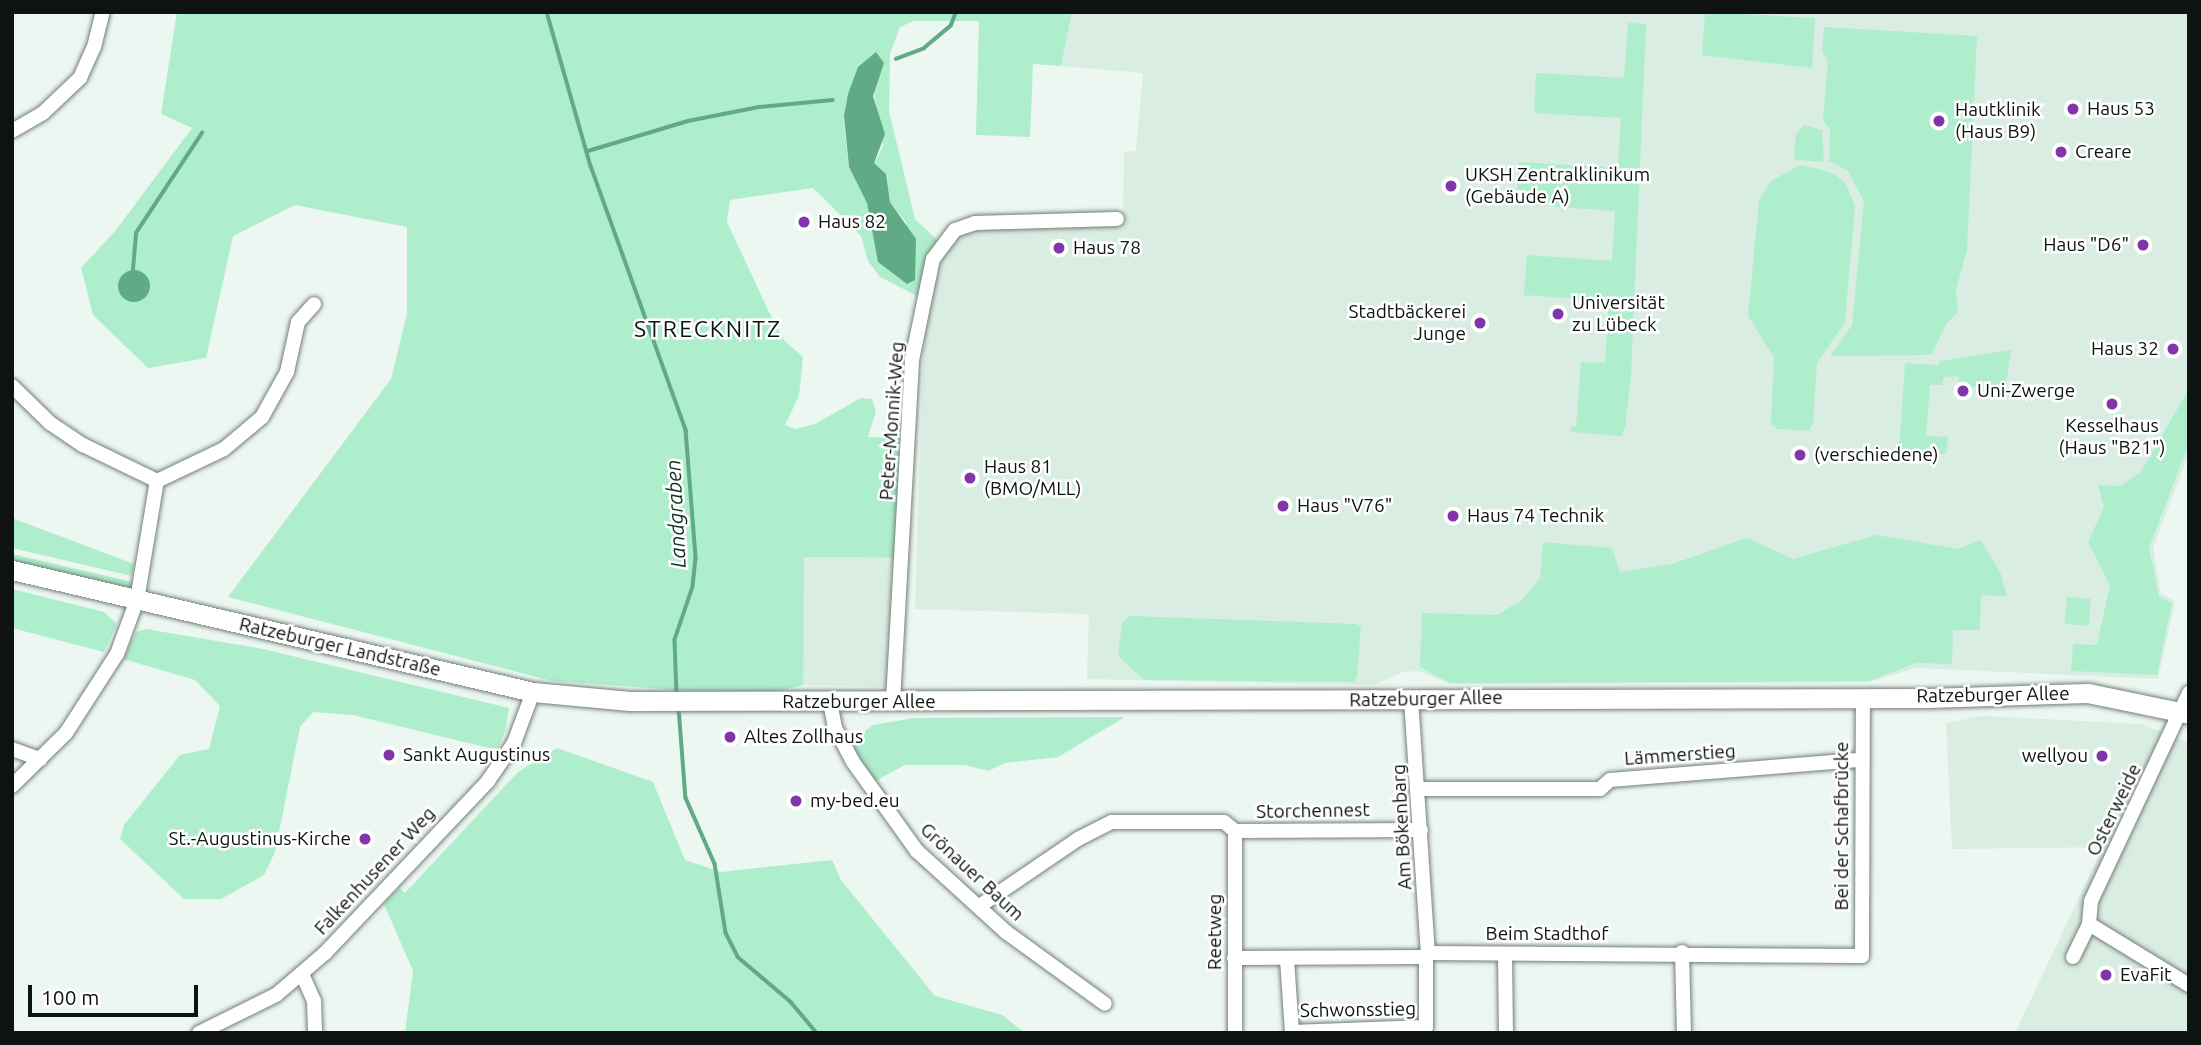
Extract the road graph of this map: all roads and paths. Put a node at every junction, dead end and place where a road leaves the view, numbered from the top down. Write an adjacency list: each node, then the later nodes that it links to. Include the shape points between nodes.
1 (103, 12): 2 (street, via 80,78 43,113)
2 (12, 131)
3 (1116, 219): 13 (street, Peter-Monnik-Weg, via 975,223 955,230 933,259 912,360)
4 (314, 304): 6 (street, via 298,322 287,372 262,417 224,449)
5 (12, 386): 6 (street, via 50,423 83,445)
6 (157, 481): 8 (street)
7 (12, 570): 8 (main road, Ratzeburger Landstraße)
8 (137, 600): 9 (main road, Ratzeburger Landstraße); 18 (street, via 117,654 78,716)
9 (533, 692): 14 (main road, Ratzeburger Landstraße); 33 (street, Falkenhusener Weg, via 514,743 488,781)
10 (2189, 693): 16 (street, Osterweide)
11 (1863, 697): 12 (main road, Ratzeburger Allee); 16 (main road, Ratzeburger Allee, via 2088,693); 19 (street, Bei der Schafbrücke)
12 (1411, 699): 13 (main road, Ratzeburger Allee); 21 (street, Am Bökenbarg)
13 (893, 701): 15 (main road, Ratzeburger Allee)
14 (670, 702): 15 (main road, Ratzeburger Allee)
15 (830, 702): 24 (street, Grönauer Baum, via 841,740 916,851)
16 (2186, 715): 25 (street, Osterweide, via 2091,901)
17 (12, 749): 18 (street)
18 (40, 759): 20 (street)
19 (1861, 760): 21 (street, Lämmerstieg, via 1610,780 1600,789); 29 (street, Bei der Schafbrücke)
20 (12, 786)
21 (1420, 789): 22 (street, Am Bökenbarg)
22 (1421, 830): 23 (street, Storchennest); 28 (street, Am Bökenbarg)
23 (1235, 831): 24 (street, Storchennest, via 1224,822 1112,822); 31 (street, Reetweg)
24 (981, 905): 35 (street, Grönauer Baum, via 1006,932)
25 (2089, 924): 30 (street, Osterweide); 34 (street)
26 (1682, 953): 27 (street, Beim Stadthof); 29 (street, Beim Stadthof); 40 (street)
27 (1505, 954): 28 (street, Beim Stadthof); 39 (street)
28 (1427, 955): 32 (street, Beim Stadthof); 32 (street, Schwonsstieg, via 1426,1027 1292,1032)
29 (1862, 956)
30 (2073, 957)
31 (1234, 958): 32 (street, Beim Stadthof); 38 (street, Reetweg)
32 (1287, 959)
33 (302, 974): 36 (street, Falkenhusener Weg, via 249,1011); 37 (street, via 312,991)
34 (2189, 985)
35 (1105, 1004)
36 (199, 1033)
37 (315, 1033)
38 (1235, 1033)
39 (1506, 1033)
40 (1684, 1033)

